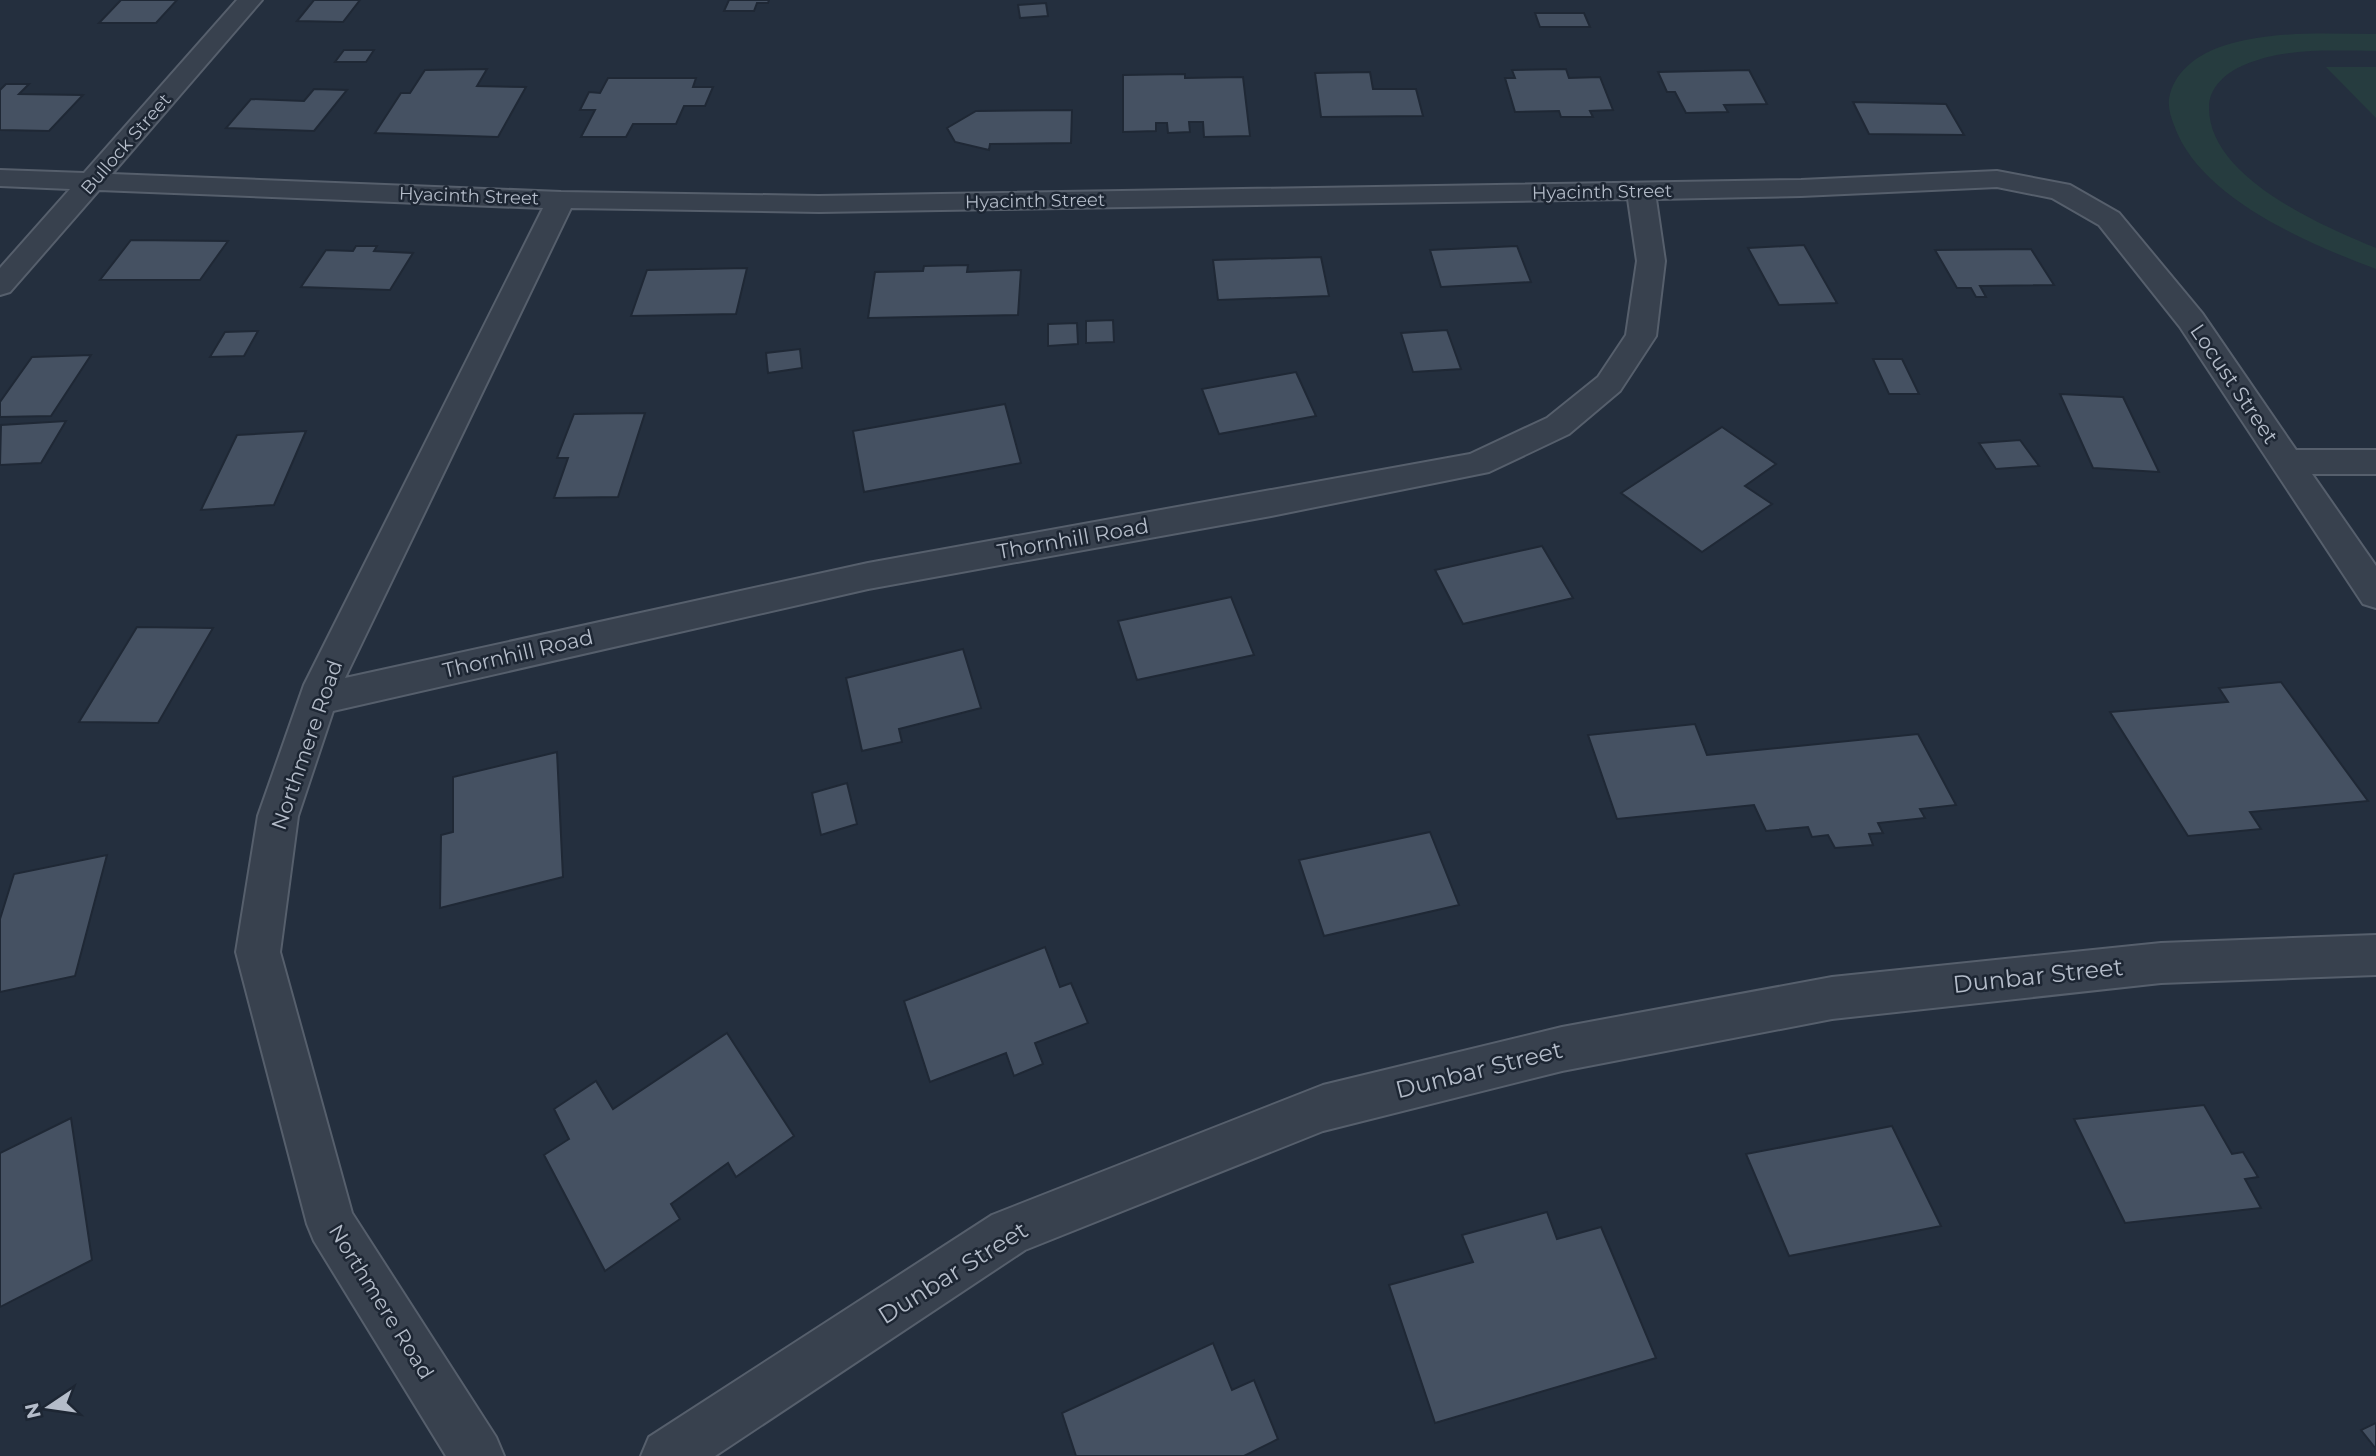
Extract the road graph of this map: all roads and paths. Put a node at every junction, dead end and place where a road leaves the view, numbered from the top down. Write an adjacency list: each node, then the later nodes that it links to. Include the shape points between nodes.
1 (250, 0): 3 (street, Bullock Street)
2 (0, 178): 3 (street, Hyacinth Street)
3 (94, 181): 6 (street, Hyacinth Street); 7 (street, Bullock Street)
4 (1641, 191): 5 (street, Hyacinth Street, via 1997,179); 6 (street, Hyacinth Street, via 847,203); 11 (street, Thornhill Road, via 1651,261 1642,336 1609,384 1558,426 1477,464 868,576)
5 (2069, 196): 8 (street, Locust Street, via 2109,219 2191,320)
6 (561, 200): 11 (street, Northmere Road)
7 (0, 286)
8 (2287, 462): 9 (street); 10 (street, Locust Street)
9 (2376, 462)
10 (2376, 594)
11 (319, 699): 13 (street, Northmere Road, via 278,816 258,952 331,1224)
12 (2376, 955): 14 (street, Dunbar Street, via 2161,963 1832,998 1562,1049 1323,1108 1009,1232)
13 (477, 1456)
14 (668, 1456)

